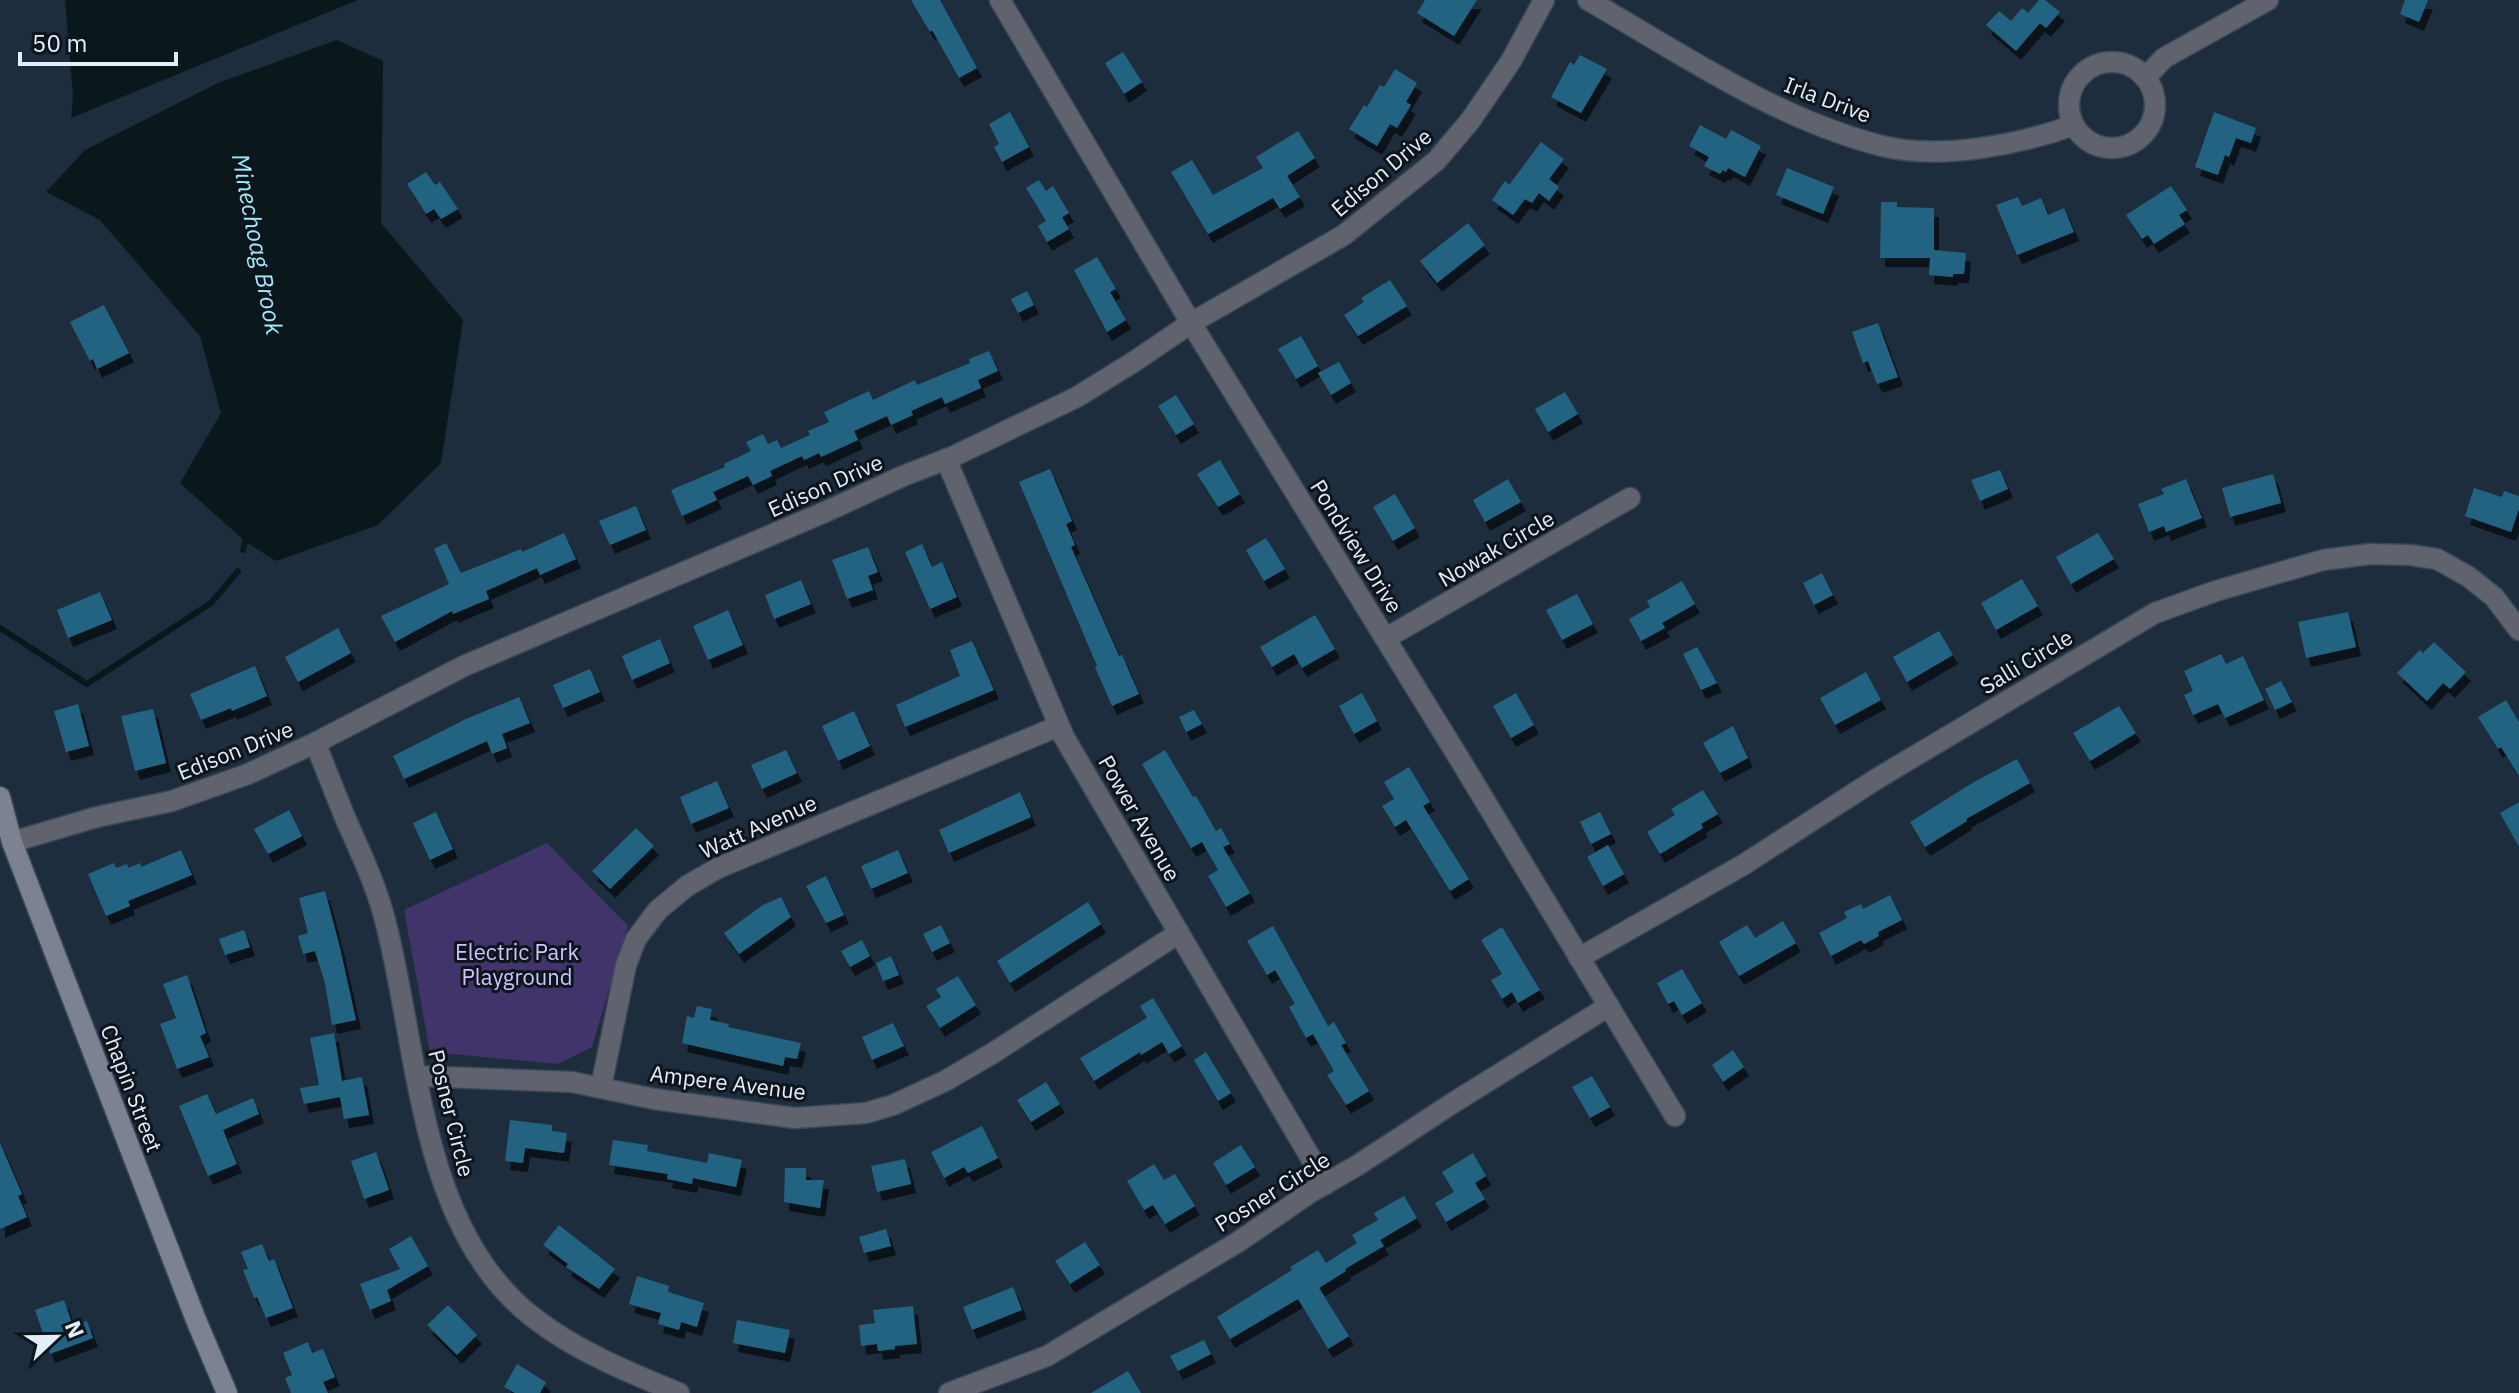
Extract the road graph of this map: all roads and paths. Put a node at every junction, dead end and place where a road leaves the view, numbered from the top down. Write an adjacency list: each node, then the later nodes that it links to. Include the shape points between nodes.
1 (1000, 0): 7 (street, Pondview Drive)
2 (1544, 0): 7 (street, Edison Drive, via 1511,61 1436,161 1344,235)
3 (1588, 0): 6 (street, Irla Drive, via 1746,92 1884,146 1933,151 1992,148)
4 (2268, 0): 5 (street, via 2164,58)
5 (2145, 78): 6 (street, via 2115,62 2093,66 2075,81 2071,92); 6 (street, via 2154,110 2138,140 2108,148 2088,141)
6 (2074, 125)
7 (1191, 323): 8 (street, Edison Drive, via 1077,397); 11 (street, Pondview Drive)
8 (946, 459): 12 (street, Power Avenue); 13 (street, Edison Drive, via 464,666)
9 (1630, 498): 11 (street, Nowak Circle)
10 (2519, 630): 17 (street, Salli Circle, via 2494,597 2469,577 2437,559 2410,555 2323,560 2216,591 2143,620 1743,865)
11 (1386, 638): 17 (street, Pondview Drive)
12 (1059, 726): 16 (street, Power Avenue); 20 (street, Watt Avenue, via 718,868 687,886 658,910 636,939)
13 (315, 743): 15 (street, Edison Drive, via 172,801); 19 (street, Posner Circle, via 376,885)
14 (0, 797): 15 (main road, Chapin Street)
15 (12, 842): 23 (main road, Chapin Street)
16 (1179, 933): 20 (street, Ampere Avenue, via 945,1081 866,1113 795,1118); 22 (street, Power Avenue)
17 (1579, 958): 18 (street, Pondview Drive)
18 (1609, 1006): 21 (street, Pondview Drive); 22 (street, Posner Circle)
19 (416, 1076): 20 (street, Ampere Avenue); 24 (street, Posner Circle, via 450,1202 506,1293 567,1340)
20 (601, 1087)
21 (1675, 1116)
22 (1326, 1184): 25 (street, Posner Circle, via 1047,1356)
23 (227, 1393)
24 (679, 1393)
25 (949, 1393)

